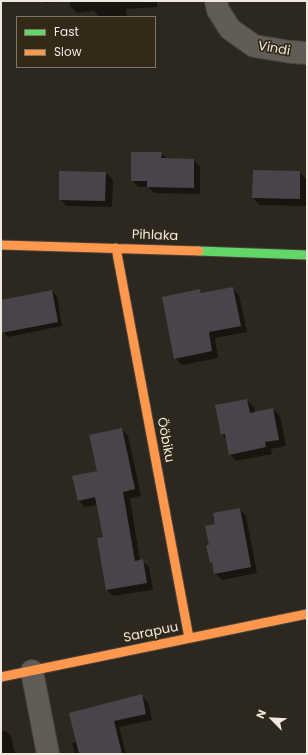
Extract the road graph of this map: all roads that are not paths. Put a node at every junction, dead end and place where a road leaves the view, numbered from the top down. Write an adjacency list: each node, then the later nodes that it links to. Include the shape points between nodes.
1 (216, 1): 2 (street, Vindi, via 218,10 230,29 254,46)
2 (307, 53)
3 (1, 245): 4 (street, Pihlaka)
4 (116, 248): 5 (street, Pihlaka); 7 (street, Ööbiku)
5 (307, 255)
6 (307, 614): 7 (street, Sarapuu)
7 (189, 638): 8 (street, Sarapuu)
8 (32, 672): 9 (street, Sarapuu); 10 (street)
9 (1, 677)
10 (48, 754)

